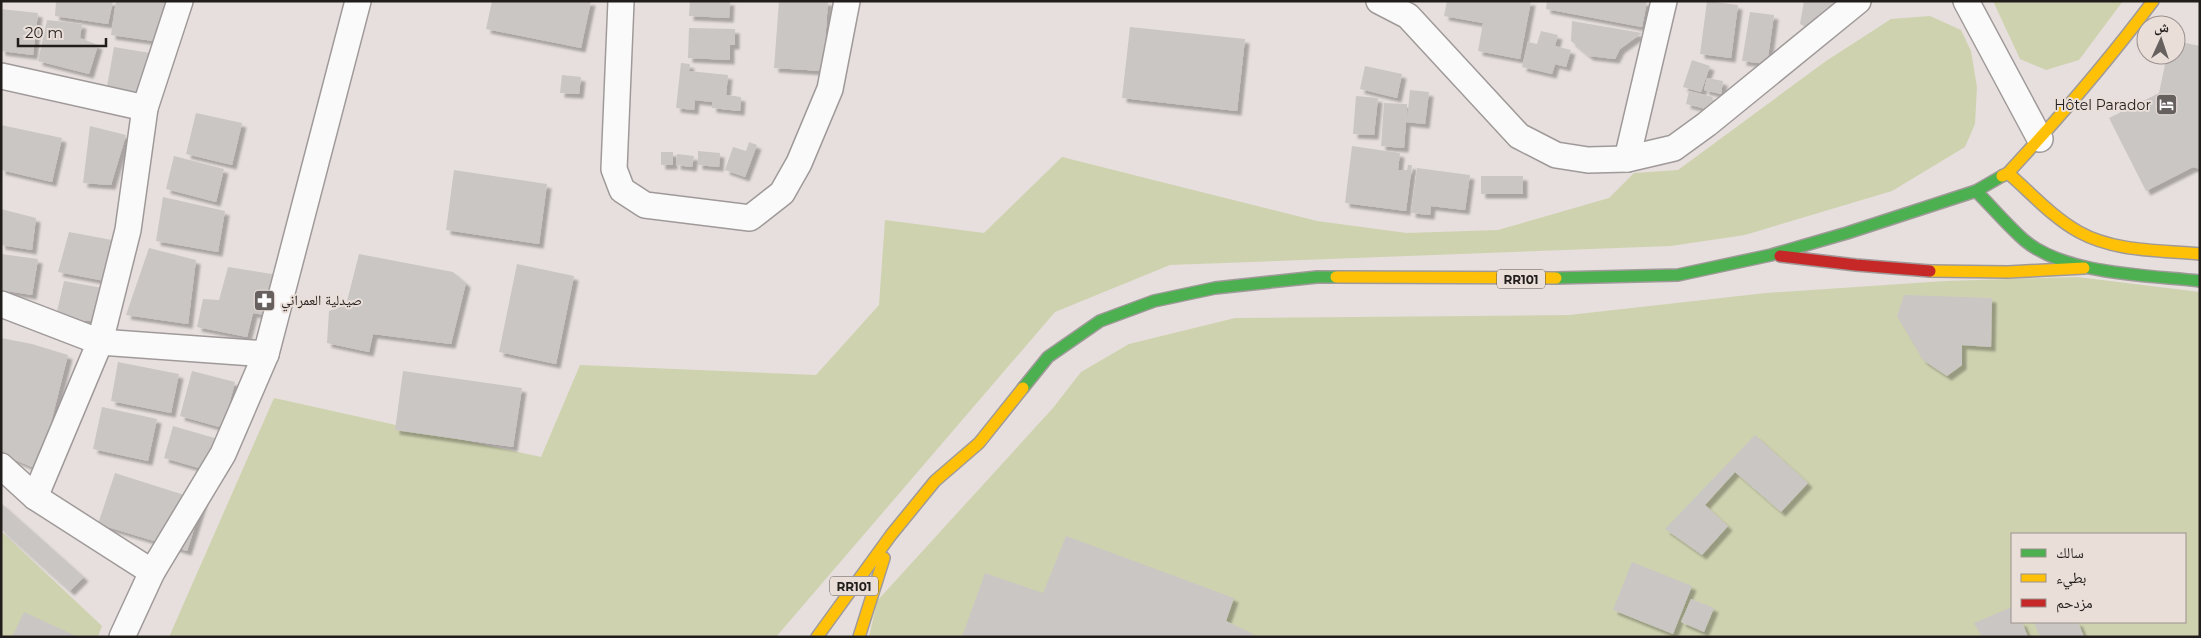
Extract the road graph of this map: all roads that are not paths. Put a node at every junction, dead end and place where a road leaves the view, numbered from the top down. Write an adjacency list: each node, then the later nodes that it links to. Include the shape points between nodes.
1 (180, 1): 11 (street)
2 (358, 1): 23 (street)
3 (621, 1): 4 (street, via 614,169 622,190 645,205 750,218 782,193 800,163 830,89)
4 (847, 1)
5 (1379, 1): 13 (street, via 1408,16 1519,136 1556,155 1588,160)
6 (1664, 1): 13 (street)
7 (1858, 1): 13 (street, via 1674,148)
8 (1966, 1): 12 (street)
9 (2153, 1): 12 (main road, RR101)
10 (1, 76): 11 (street)
11 (146, 108): 22 (street, via 128,230)
12 (2040, 139): 14 (main road, RR101)
13 (1628, 159)
14 (2008, 173): 15 (main road, RR101); 18 (main road, via 2080,234 2125,246)
15 (1976, 191): 17 (main road, RR101); 19 (main road, via 2025,241 2053,257)
16 (2200, 254): 18 (main road)
17 (1771, 255): 19 (main road, via 1842,265 1960,273 2032,273); 26 (main road, RR101, via 1678,275 1511,280 1317,277 1215,288 1154,301 1100,321 1048,357 979,443 936,481)
18 (2172, 264): 19 (main road); 20 (main road)
19 (2084, 268)
20 (2200, 281)
21 (1, 304): 22 (street)
22 (100, 342): 23 (street); 25 (street)
23 (266, 354): 27 (street, via 223,454)
24 (1, 466): 25 (street)
25 (35, 497): 27 (street)
26 (891, 535): 29 (main road, RR101); 30 (main road, RR101)
27 (152, 572): 28 (street)
28 (122, 637)
29 (817, 637)
30 (859, 637)

